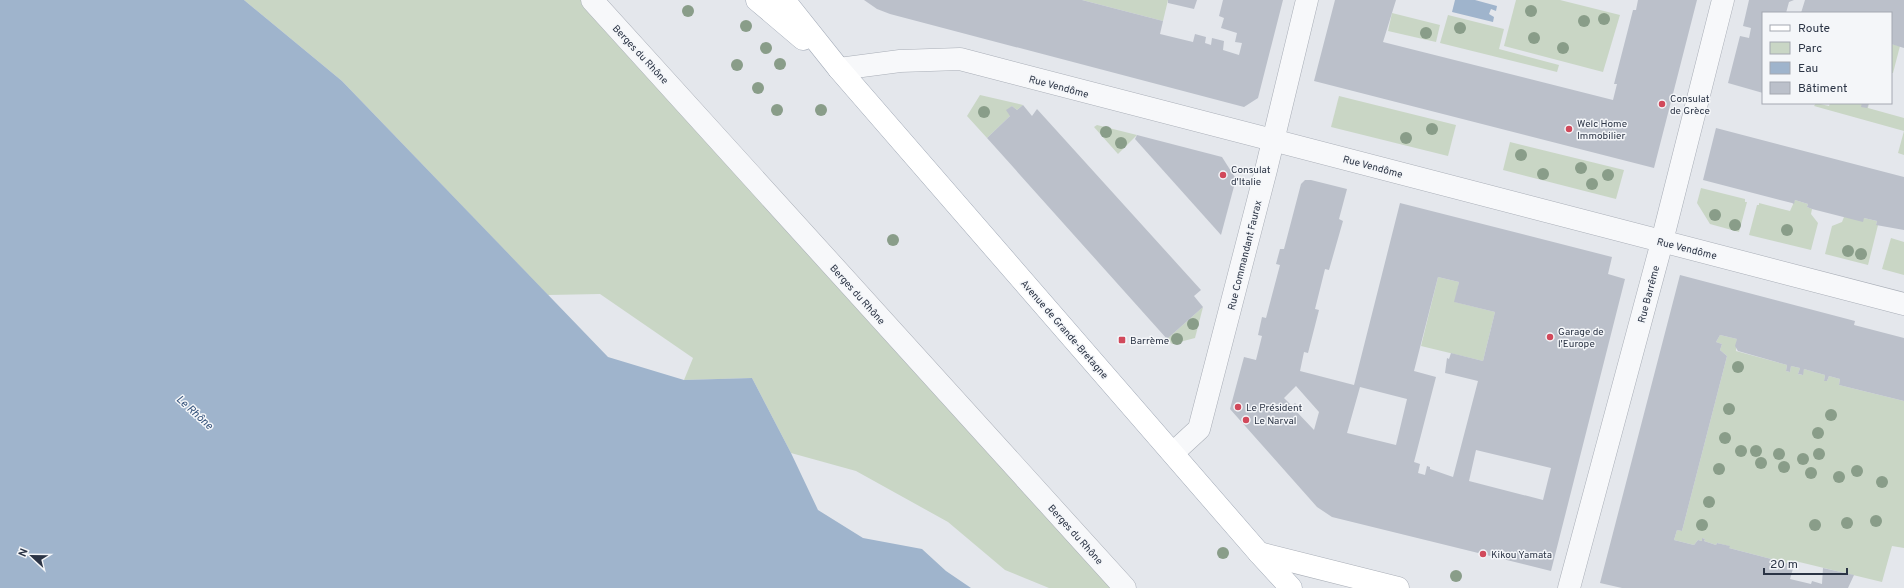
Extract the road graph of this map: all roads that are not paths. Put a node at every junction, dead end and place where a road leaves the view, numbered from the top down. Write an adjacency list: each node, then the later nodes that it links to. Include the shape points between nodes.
1 (592, 0): 13 (street, Berges du Rhône)
2 (757, 0): 7 (main road)
3 (770, 0): 7 (main road, Avenue de Grande-Bretagne)
4 (784, 0): 7 (main road, Avenue de Grande-Bretagne)
5 (1307, 0): 8 (street, Rue Commandant Faurax)
6 (1723, 0): 9 (street, Rue Barrême)
7 (839, 69): 8 (street, Rue Vendôme, via 900,61 960,59); 11 (main road, Avenue de Grande-Bretagne)
8 (1273, 140): 9 (street, Rue Vendôme); 11 (street, Rue Commandant Faurax, via 1199,429)
9 (1662, 241): 10 (street, Rue Vendôme); 16 (street, Rue Barrême)
10 (1904, 304)
11 (1173, 453): 12 (main road, Avenue de Grande-Bretagne)
12 (1259, 553): 14 (main road, Avenue de Grande-Bretagne); 15 (main road)
13 (1125, 588)
14 (1291, 588)
15 (1398, 588)
16 (1570, 588)

